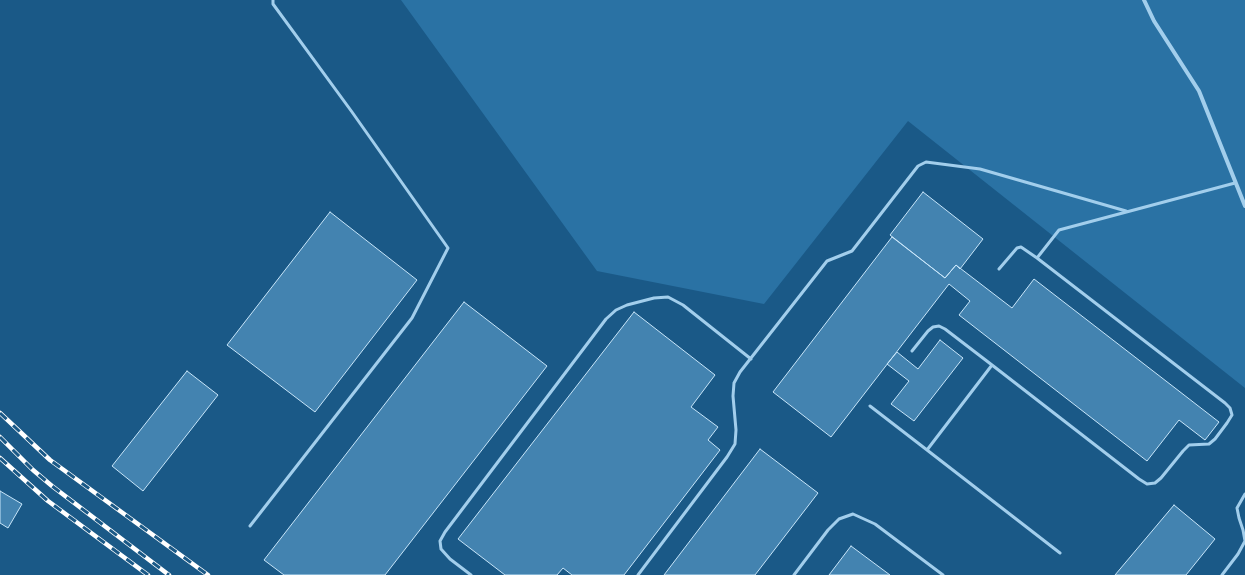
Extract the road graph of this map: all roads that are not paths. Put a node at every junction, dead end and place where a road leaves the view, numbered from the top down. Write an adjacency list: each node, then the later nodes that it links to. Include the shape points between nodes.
1 (273, 0): 14 (lane, via 448,248 412,318)
2 (1144, 0): 3 (street, via 1154,21 1199,91)
3 (1235, 183): 4 (street); 5 (lane)
4 (1245, 206)
5 (1126, 211): 6 (lane, via 1059,230); 9 (lane, via 980,169 926,162 918,166 852,251 827,261)
6 (1037, 258): 7 (lane, via 1021,247 1017,248); 10 (lane, via 1225,403 1232,415 1209,444 1189,445 1161,478 1155,483 1147,484)
7 (1000, 269)
8 (912, 351): 10 (lane, via 928,331 939,326)
9 (751, 359): 16 (lane, via 683,305 668,297 654,298 616,310 601,326 440,541 442,549 450,558); 17 (lane, via 734,383 735,444)
10 (992, 366): 12 (lane)
11 (870, 406): 12 (lane)
12 (926, 450): 15 (lane)
13 (1245, 494): 20 (lane, via 1237,508 1245,541)
14 (250, 526)
15 (1060, 553)
16 (471, 575)
17 (638, 575)
18 (794, 575): 19 (lane, via 828,530 839,519 853,514 875,524)
19 (943, 575)
20 (1222, 575)

